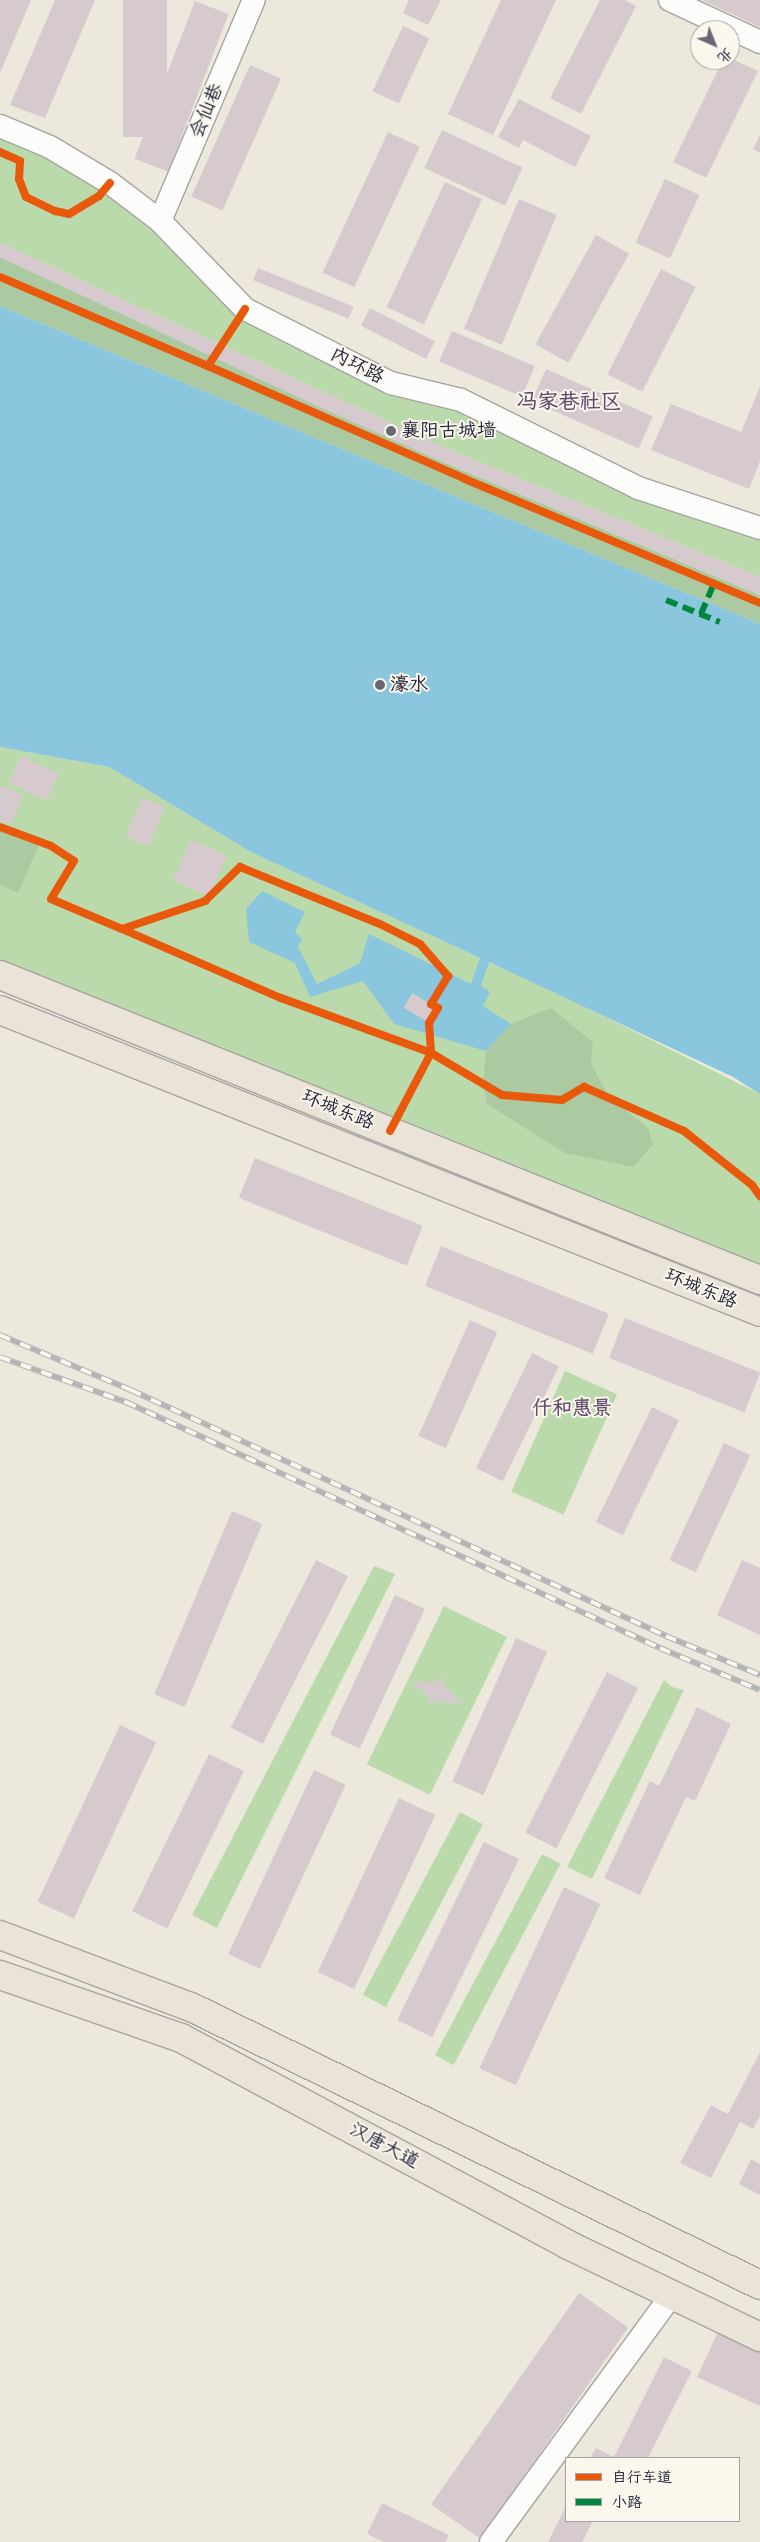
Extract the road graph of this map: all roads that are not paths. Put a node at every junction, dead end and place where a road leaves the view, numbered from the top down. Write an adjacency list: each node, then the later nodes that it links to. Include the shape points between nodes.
1 (670, 0): 3 (street)
2 (248, 2): 5 (street, 会仙巷)
3 (760, 42)
4 (0, 126): 5 (street, 内环路, via 110,183)
5 (160, 221): 6 (street, 内环路, via 245,309 391,383 461,400 638,488)
6 (759, 524)
7 (0, 975): 9 (main road, 环城东路)
8 (0, 1010): 10 (main road, 环城东路)
9 (760, 1280)
10 (760, 1312)
11 (0, 1934): 13 (main road, 汉唐大道, via 191,2006)
12 (0, 1975): 14 (main road, 汉唐大道, via 181,2038 568,2245)
13 (760, 2285)
14 (673, 2293): 15 (main road, 汉唐大道); 16 (street)
15 (760, 2337)
16 (491, 2542)

